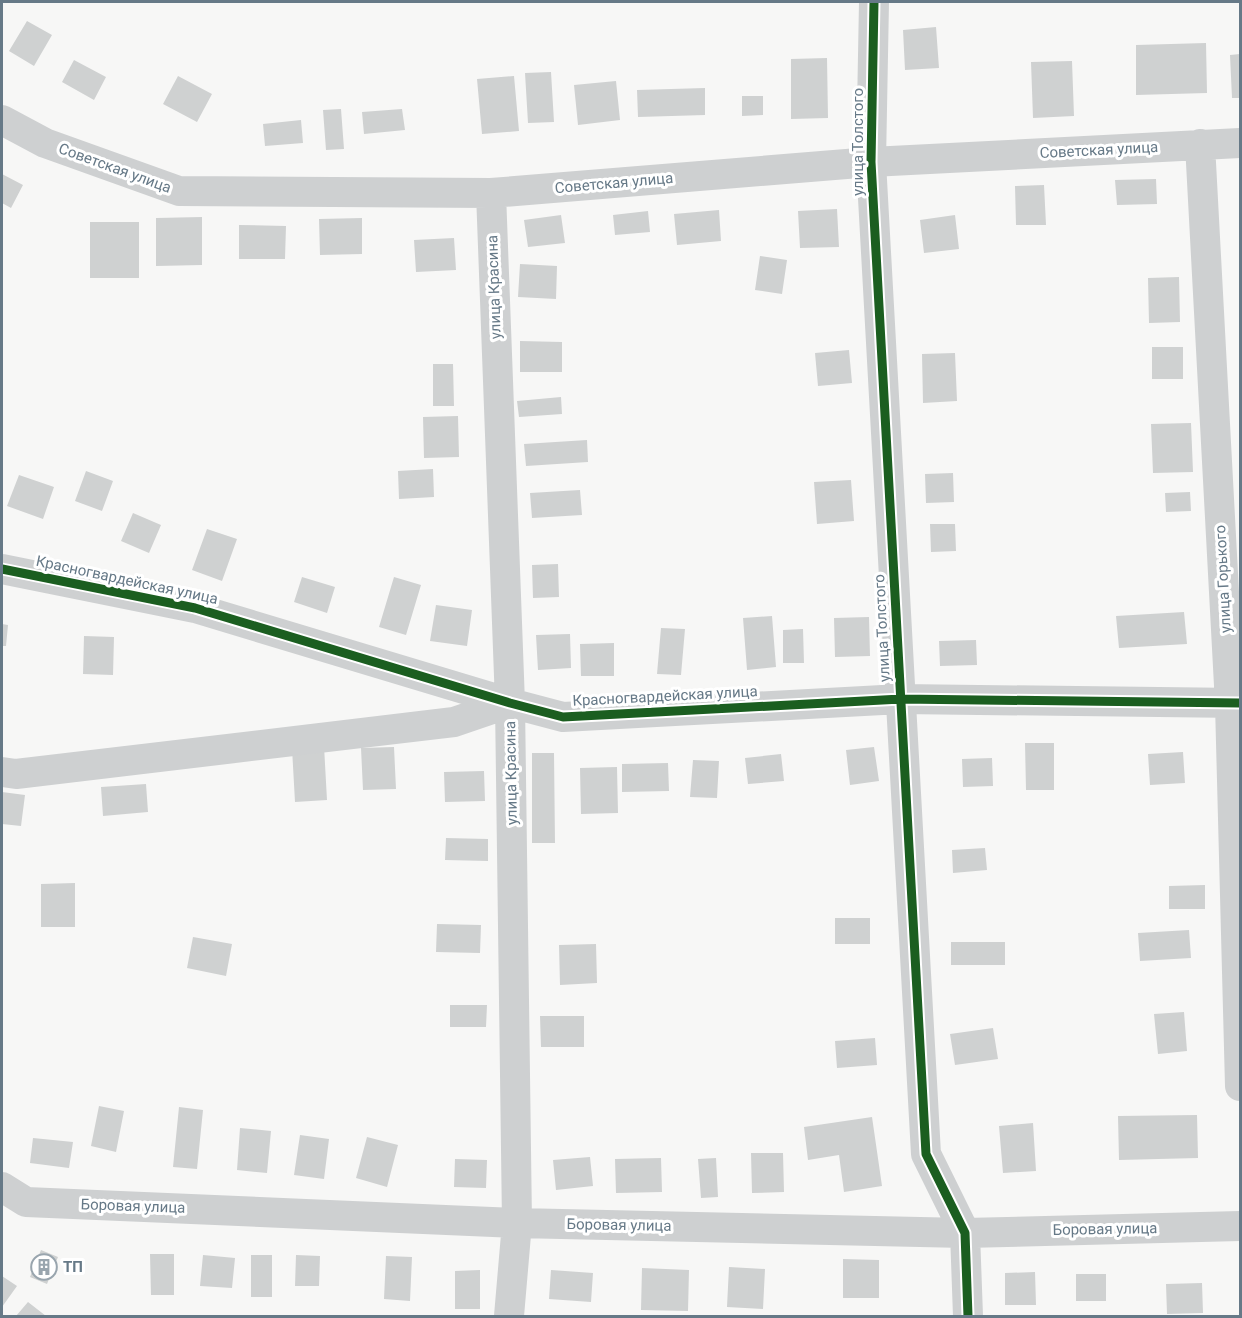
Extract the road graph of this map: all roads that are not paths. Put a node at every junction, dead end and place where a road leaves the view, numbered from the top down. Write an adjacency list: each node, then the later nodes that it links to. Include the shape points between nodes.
1 (874, 2): 5 (street, улица Толстого)
2 (2, 120): 6 (street, Советская улица, via 45,143 179,191)
3 (1240, 143): 4 (street, Советская улица)
4 (1200, 144): 5 (street, Советская улица); 10 (street, улица Горького)
5 (871, 162): 6 (street, Советская улица); 8 (street, улица Толстого)
6 (490, 193): 9 (street, улица Красина)
7 (2, 569): 9 (street, Красногвардейская улица, via 195,608)
8 (901, 699): 9 (street, Красногвардейская улица, via 563,717); 10 (street, Красногвардейская улица); 16 (street, улица Толстого, via 926,1154)
9 (510, 703): 11 (street, via 454,722 16,774); 14 (street, улица Красина)
10 (1235, 703): 12 (street, улица Горького)
11 (2, 772)
12 (1240, 1086)
13 (2, 1187): 14 (street, Боровая улица, via 26,1202)
14 (517, 1223): 16 (street, Боровая улица); 17 (street, улица Красина)
15 (1240, 1226): 16 (street, Боровая улица)
16 (965, 1233): 18 (street, улица Толстого)
17 (509, 1317)
18 (968, 1317)

